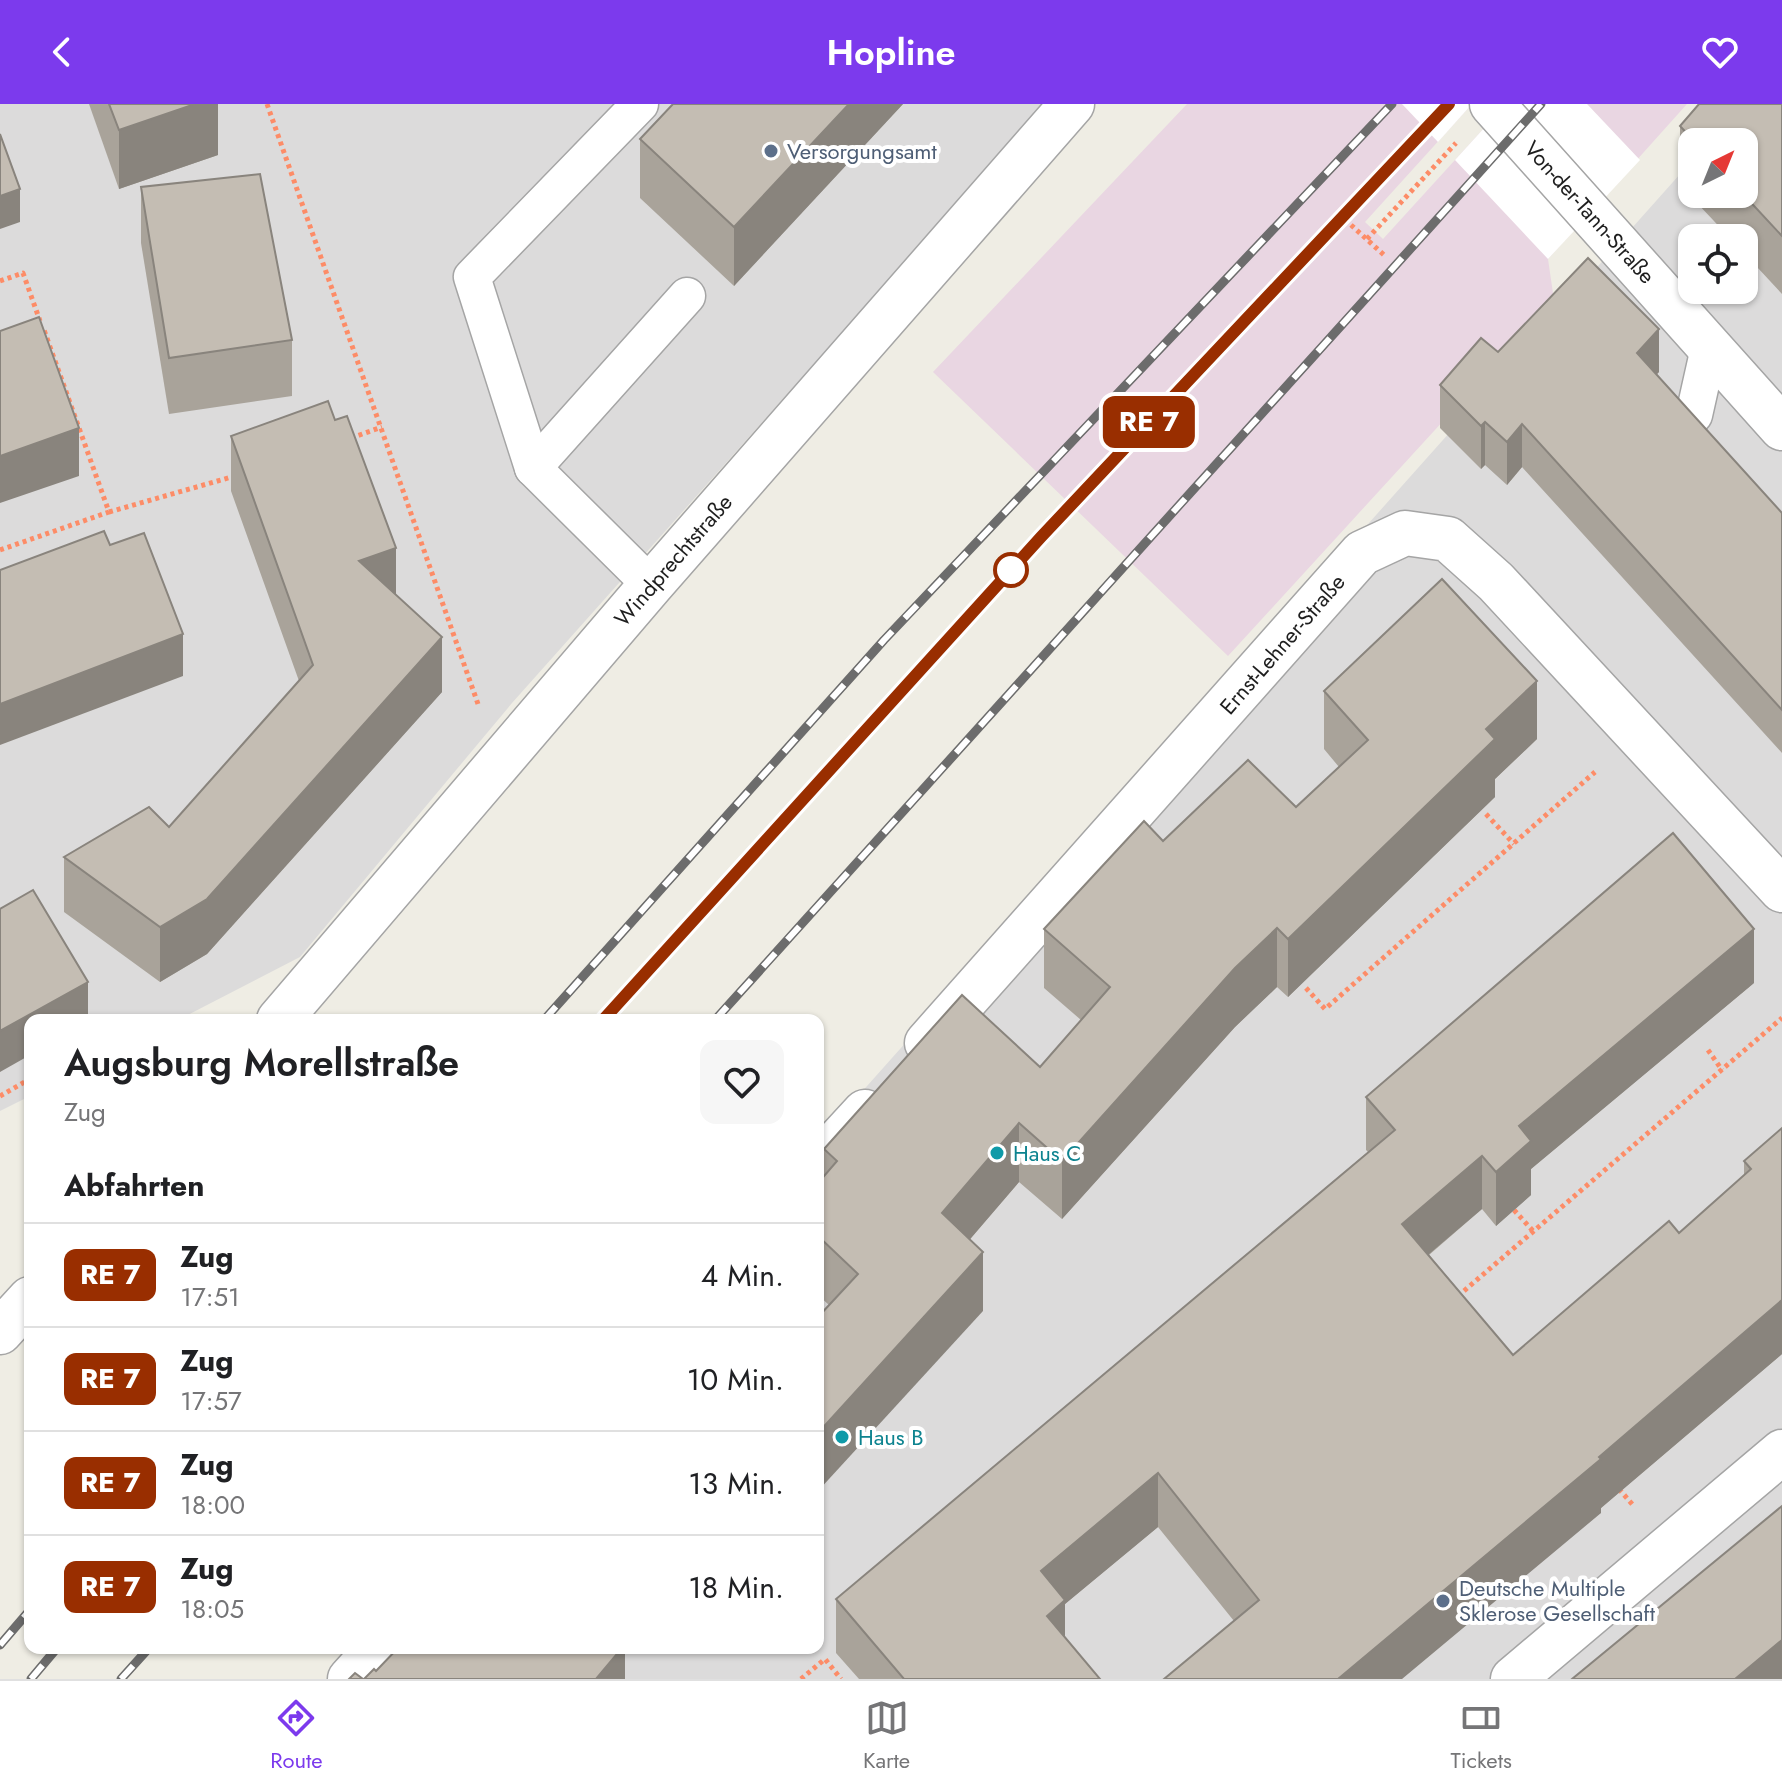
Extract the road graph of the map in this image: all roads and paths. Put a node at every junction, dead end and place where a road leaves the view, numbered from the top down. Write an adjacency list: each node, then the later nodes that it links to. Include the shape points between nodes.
1 (267, 104): 13 (path)
2 (640, 104): 16 (lane, via 472,277)
3 (1072, 104): 20 (street, Windprechtstraße)
4 (1492, 104): 11 (street, Von-der-Tann-Straße)
5 (1461, 138): 7 (path)
6 (1351, 225): 7 (path)
7 (1367, 239): 8 (path)
8 (1384, 255)
9 (0, 281): 18 (path, via 23,273)
10 (687, 296): 16 (lane)
11 (1709, 348): 12 (lane); 14 (street, Von-der-Tann-Straße)
12 (1694, 415)
13 (382, 427): 15 (path); 22 (path, via 477,702)
14 (1782, 428)
15 (338, 442)
16 (533, 468): 20 (lane)
17 (248, 472): 18 (path)
18 (109, 512): 19 (path)
19 (0, 550)
20 (651, 585): 22 (street, Windprechtstraße)
21 (1638, 734): 24 (path); 25 (street, Ernst-Lehner-Straße); 33 (street, Ernst-Lehner-Straße, via 1496,582 1448,539 1405,533 1362,553)
22 (510, 752): 27 (street, Windprechtstraße)
23 (1486, 814): 24 (path)
24 (1514, 844): 26 (path, via 1325,1009)
25 (1782, 890)
26 (1306, 988)
27 (284, 1014)
28 (1782, 1018): 30 (path)
29 (1708, 1050): 30 (path)
30 (1722, 1070): 35 (path)
31 (24, 1082): 32 (path)
32 (0, 1096)
33 (824, 1156)
34 (1514, 1210): 35 (path)
35 (1533, 1231): 37 (path, via 1456,1298)
36 (24, 1306): 38 (street)
37 (1466, 1310)
38 (0, 1332)
39 (1782, 1452): 41 (street)
40 (1618, 1488): 41 (path)
41 (1669, 1547): 46 (street)
42 (373, 1654): 43 (street)
43 (350, 1679)
44 (801, 1679): 45 (path, via 825,1659)
45 (841, 1679)
46 (1513, 1679)

